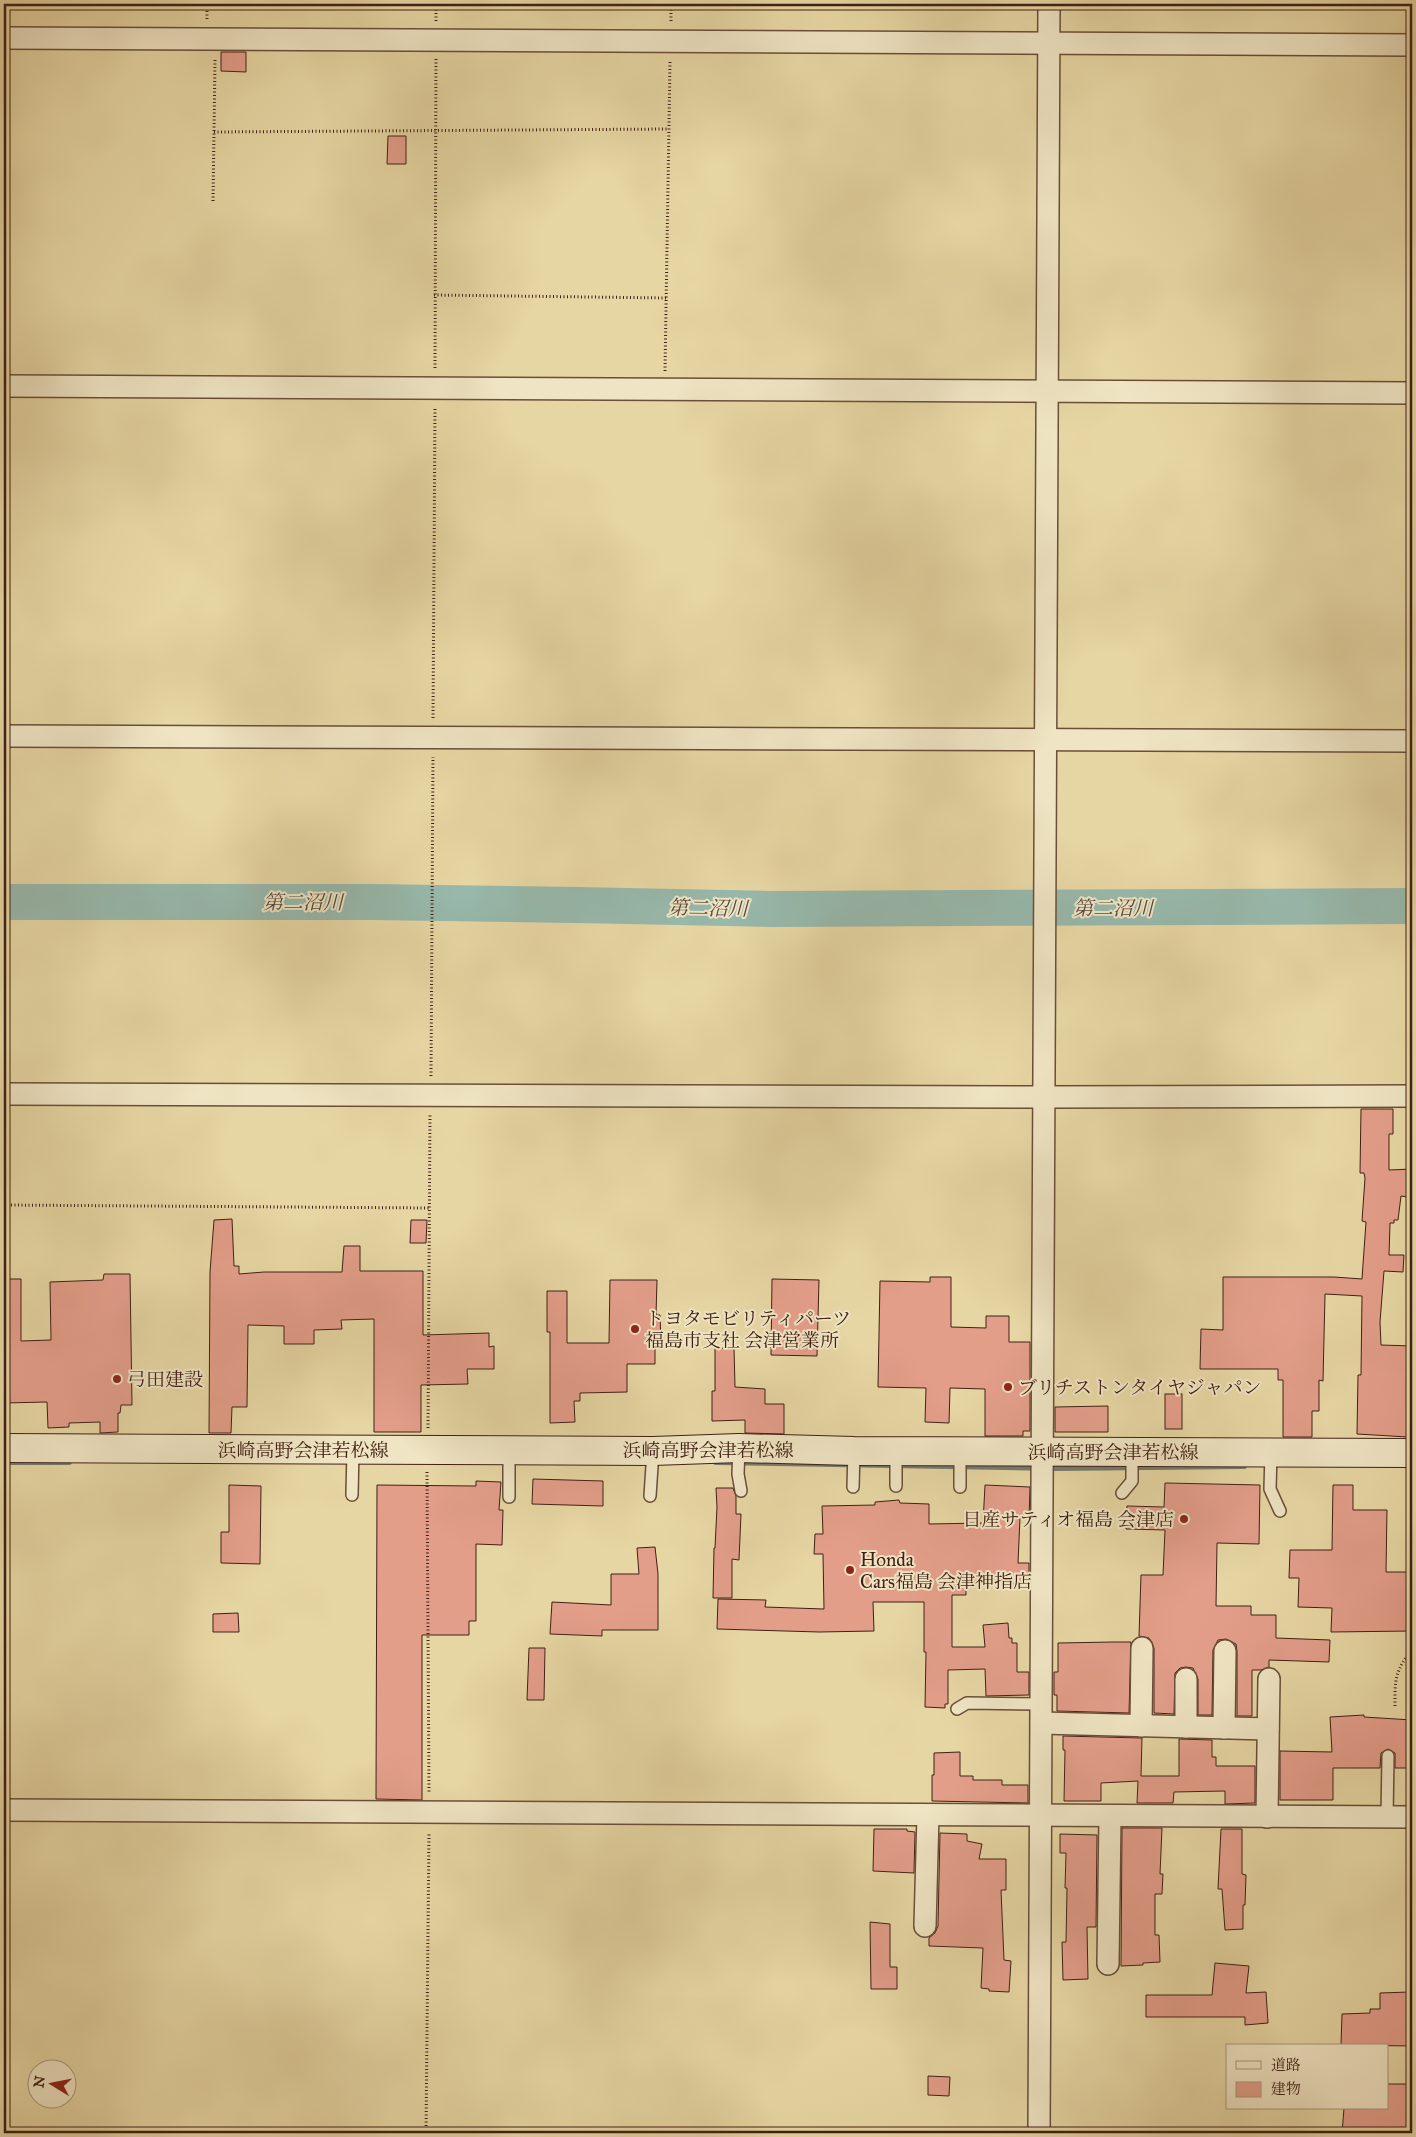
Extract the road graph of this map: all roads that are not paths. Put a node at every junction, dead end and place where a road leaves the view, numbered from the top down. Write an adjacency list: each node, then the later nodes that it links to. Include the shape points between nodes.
1 (1049, 4): 3 (street)
2 (4, 38): 3 (street)
3 (1049, 44): 4 (street); 6 (street)
4 (1412, 45)
5 (4, 386): 6 (street)
6 (1048, 392): 7 (street); 9 (street)
7 (1412, 393)
8 (4, 736): 9 (street)
9 (1047, 738): 10 (street); 13 (street)
10 (1412, 741)
11 (4, 1094): 13 (street)
12 (1412, 1096): 13 (street)
13 (1045, 1097): 20 (street)
14 (4, 1448): 15 (main road, 浜崎高野会津若松線)
15 (352, 1450): 16 (main road, 浜崎高野会津若松線, via 427,1460); 29 (lane)
16 (508, 1451): 24 (main road, 浜崎高野会津若松線); 31 (lane)
17 (1132, 1452): 18 (main road, 浜崎高野会津若松線); 20 (main road, 浜崎高野会津若松線); 28 (lane, via 1132,1481)
18 (1271, 1453): 19 (main road, 浜崎高野会津若松線); 32 (lane, via 1270,1489)
19 (1412, 1453)
20 (1043, 1455): 22 (main road, 浜崎高野会津若松線, via 960,1472); 38 (street)
21 (738, 1461): 23 (main road, 浜崎高野会津若松線); 24 (main road, 浜崎高野会津若松線); 27 (lane)
22 (896, 1462): 23 (main road, 浜崎高野会津若松線); 25 (lane)
23 (854, 1463): 26 (lane)
24 (653, 1464): 30 (lane)
25 (896, 1486)
26 (853, 1487)
27 (741, 1491)
28 (1122, 1493)
29 (352, 1495)
30 (650, 1496)
31 (509, 1497)
32 (1280, 1511)
33 (1142, 1648): 39 (street)
34 (1225, 1651): 41 (street)
35 (1186, 1679): 40 (street)
36 (1269, 1679): 42 (street)
37 (957, 1709): 38 (lane, via 967,1703)
38 (1042, 1714): 39 (street); 46 (street)
39 (1141, 1726): 40 (street)
40 (1186, 1727): 41 (street)
41 (1224, 1728): 42 (street)
42 (1268, 1729): 48 (street)
43 (1388, 1756): 49 (lane)
44 (4, 1810): 45 (street)
45 (928, 1815): 46 (street); 51 (street)
46 (1041, 1817): 47 (street); 53 (street)
47 (1110, 1817): 48 (street); 52 (street)
48 (1267, 1817): 49 (street)
49 (1387, 1817): 50 (street)
50 (1412, 1817)
51 (925, 1926)
52 (1108, 1964)
53 (1039, 2133)

